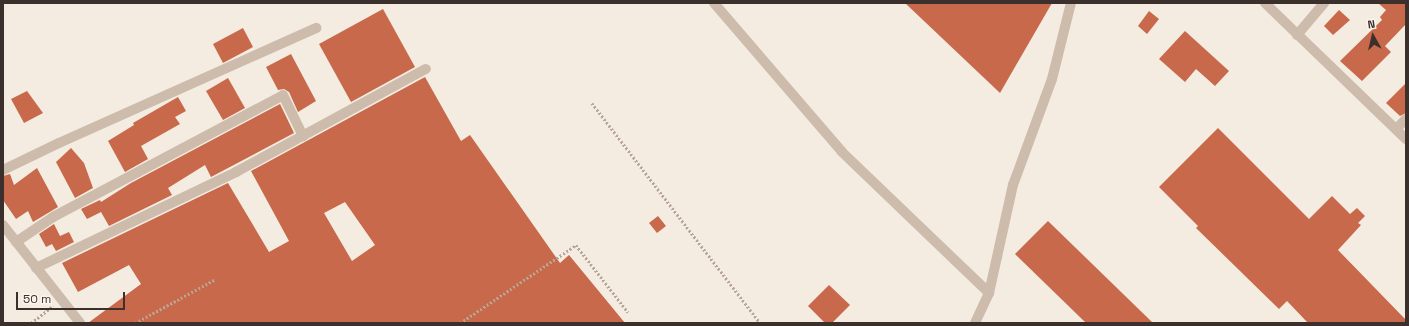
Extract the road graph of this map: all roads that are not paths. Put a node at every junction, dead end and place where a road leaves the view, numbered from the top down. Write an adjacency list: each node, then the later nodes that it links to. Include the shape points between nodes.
1 (714, 3): 16 (street, via 842,152)
2 (1071, 3): 16 (street, via 1052,80 1013,185)
3 (1265, 3): 6 (street)
4 (1324, 3): 6 (street)
5 (316, 28): 12 (street)
6 (1297, 35): 9 (street)
7 (426, 69): 10 (street)
8 (1406, 119): 9 (street)
9 (1396, 129): 11 (street)
10 (303, 136): 14 (street, via 283,95 53,217); 15 (street, via 236,172)
11 (1406, 139)
12 (3, 170)
13 (3, 225): 14 (street)
14 (16, 242): 15 (street)
15 (36, 268): 17 (street)
16 (989, 293): 18 (street)
17 (80, 323)
18 (975, 323)

